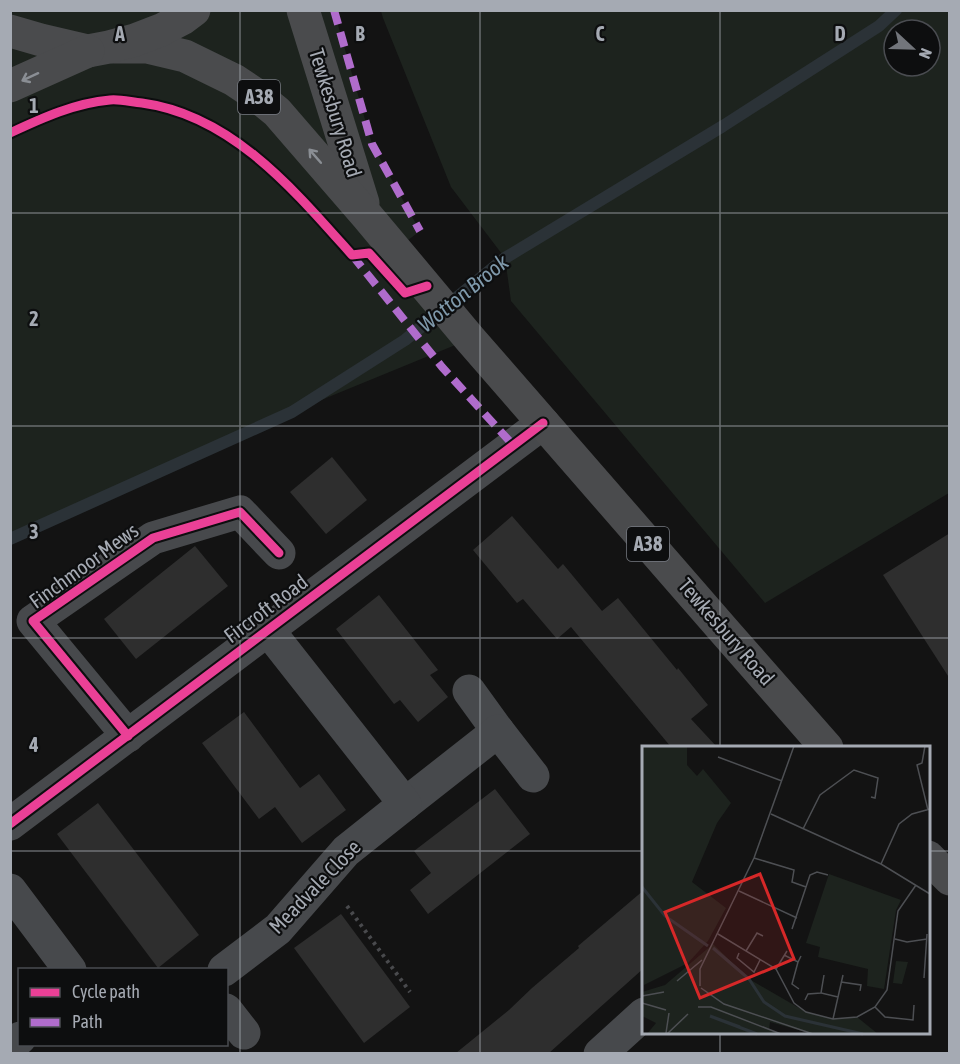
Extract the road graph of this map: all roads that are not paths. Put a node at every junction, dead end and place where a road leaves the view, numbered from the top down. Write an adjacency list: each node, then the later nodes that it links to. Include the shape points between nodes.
1 (194, 10): 4 (main road, via 161,30)
2 (303, 10): 6 (main road, Tewkesbury Road / A38)
3 (10, 31): 4 (main road)
4 (98, 49): 5 (main road, one-way to 5); 6 (main road, Tewkesbury Road / A38, one-way to 4, via 278,112 234,80 185,56 147,47)
5 (10, 86)
6 (367, 216): 7 (main road, Tewkesbury Road / A38)
7 (543, 423): 10 (street, Fircroft Road); 14 (main road, Tewkesbury Road / A38)
8 (279, 553): 9 (street, Finchmoor Mews, via 240,512 153,538)
9 (22, 624): 13 (street, Finchmoor Mews)
10 (268, 630): 13 (street, Fircroft Road); 16 (street)
11 (469, 691): 12 (street)
12 (498, 731): 15 (street); 16 (street, Meadvale Close)
13 (128, 736): 17 (street, Fircroft Road)
14 (826, 746)
15 (533, 776)
16 (405, 804): 22 (street, Meadvale Close, via 346,851 278,929)
17 (10, 824)
18 (930, 859): 19 (main road)
19 (950, 879)
20 (10, 890): 21 (street)
21 (69, 968)
22 (225, 968)
23 (642, 1016): 24 (street)
24 (600, 1053)

